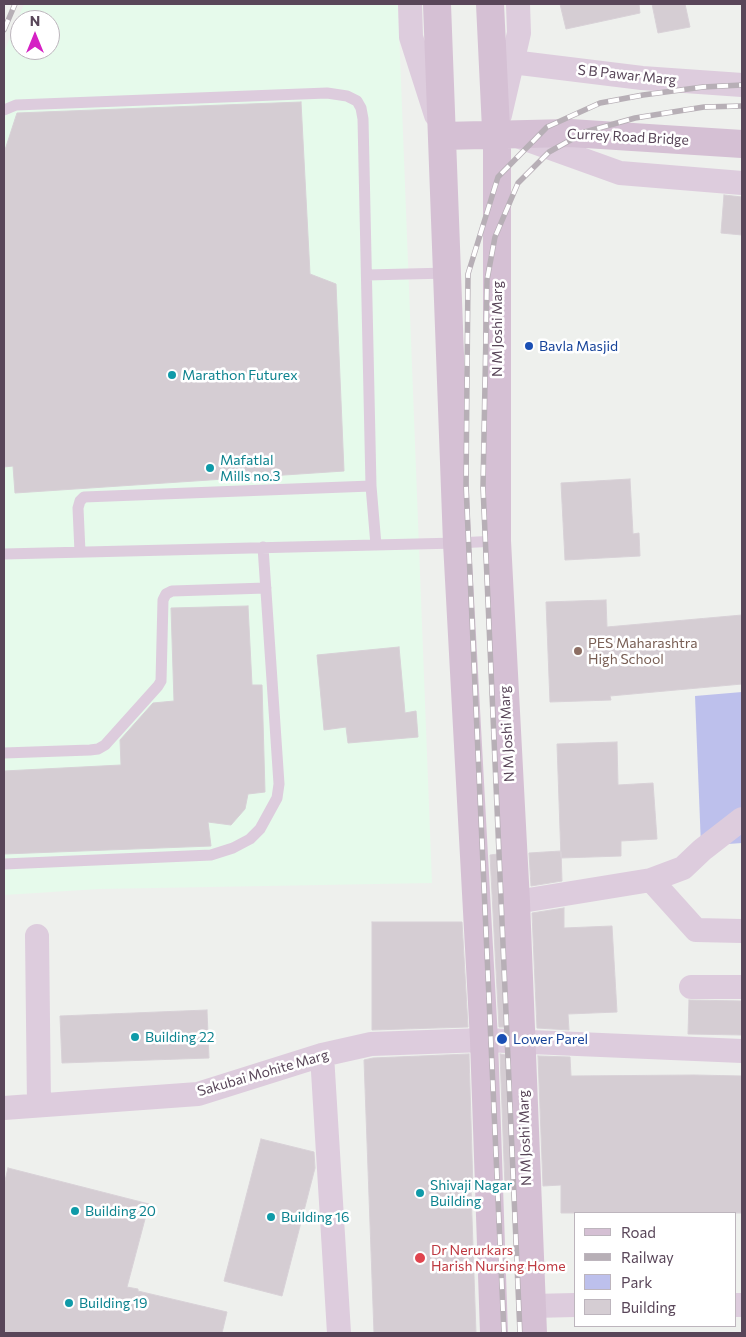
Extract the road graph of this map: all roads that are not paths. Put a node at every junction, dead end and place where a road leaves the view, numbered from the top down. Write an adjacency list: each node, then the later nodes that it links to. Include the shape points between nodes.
1 (410, 4): 9 (street, via 412,37)
2 (437, 4): 9 (main road)
3 (490, 4): 8 (main road, N M Joshi Marg)
4 (518, 4): 5 (street, via 519,33)
5 (512, 62): 6 (street, S B Pawar Marg, via 642,78); 8 (street)
6 (742, 85)
7 (4, 110): 13 (lane, via 16,105 327,93 347,96 357,101 363,119)
8 (505, 134): 9 (main road, Currey Road Bridge); 10 (main road, Currey Road Bridge, via 570,133); 11 (street, via 620,173); 15 (main road, N M Joshi Marg)
9 (442, 136): 12 (main road)
10 (742, 144)
11 (742, 183)
12 (448, 273): 13 (lane); 16 (main road)
13 (367, 274): 14 (lane)
14 (371, 486): 17 (lane); 19 (lane, via 84,497 78,508)
15 (497, 541): 16 (lane); 26 (main road, N M Joshi Marg)
16 (457, 543): 17 (lane); 31 (main road)
17 (376, 545): 18 (lane)
18 (263, 547): 19 (lane); 21 (lane)
19 (80, 552): 20 (lane)
20 (4, 554)
21 (266, 588): 22 (lane, via 172,591 166,594 163,600 161,681 105,745 90,750); 24 (lane, via 279,784 277,798 260,829 233,848 210,855)
22 (4, 753)
23 (742, 819): 25 (street, via 683,868)
24 (4, 864)
25 (651, 880): 26 (street); 27 (street, via 696,930)
26 (516, 902): 32 (main road, N M Joshi Marg)
27 (742, 931)
28 (37, 936): 35 (street)
29 (691, 987): 30 (street)
30 (742, 987)
31 (484, 1040): 32 (street, Sakubai Mohite Marg); 34 (street, Sakubai Mohite Marg, via 371,1044); 40 (main road)
32 (521, 1041): 33 (street, Sakubai Mohite Marg); 38 (main road, N M Joshi Marg)
33 (742, 1051)
34 (322, 1055): 35 (street, Sakubai Mohite Marg, via 198,1094); 39 (street)
35 (38, 1106): 36 (street, Sakubai Mohite Marg)
36 (4, 1108)
37 (574, 1305): 38 (street)
38 (532, 1306): 41 (main road, N M Joshi Marg)
39 (339, 1333)
40 (494, 1333)
41 (533, 1333)

